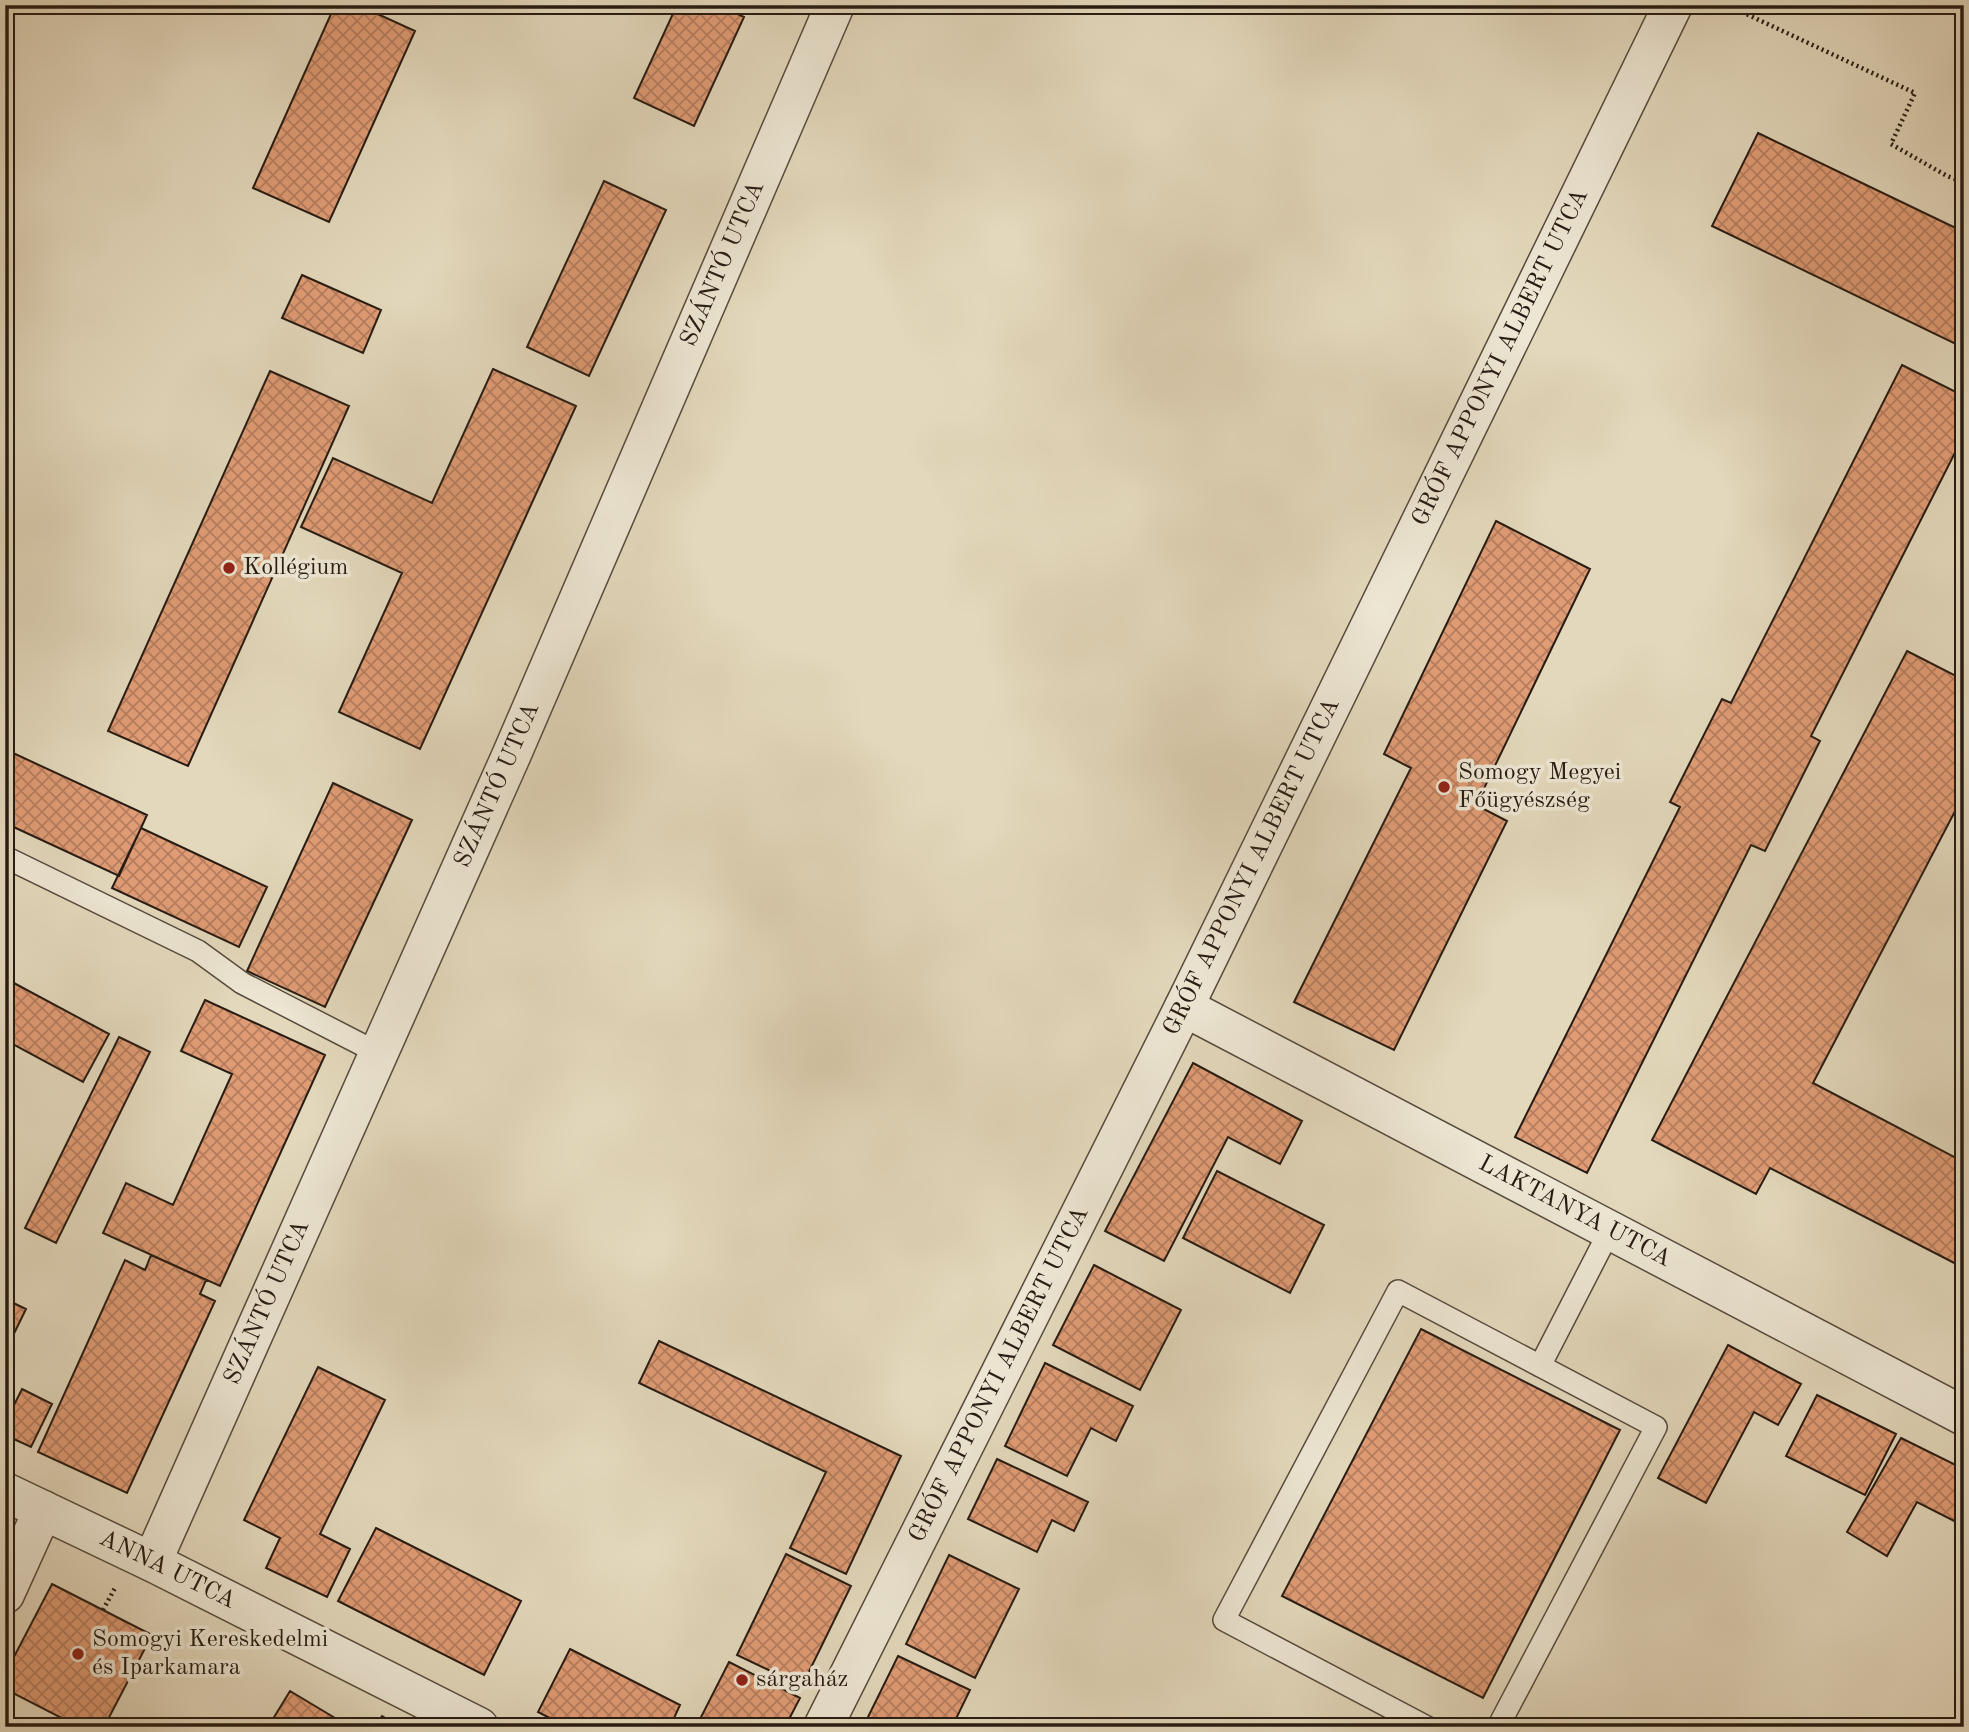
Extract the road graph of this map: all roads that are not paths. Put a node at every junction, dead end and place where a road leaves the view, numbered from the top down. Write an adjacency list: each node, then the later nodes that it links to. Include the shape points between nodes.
1 (835, 5): 5 (street, SZÁNTÓ UTCA)
2 (1673, 5): 4 (street, GRÓF APPONYI ALBERT UTCA)
3 (5, 857): 5 (lane, via 198,951 242,983)
4 (1184, 1007): 6 (street, LAKTANYA UTCA); 14 (street, GRÓF APPONYI ALBERT UTCA)
5 (378, 1053): 11 (street, SZÁNTÓ UTCA)
6 (1610, 1230): 7 (lane); 8 (street, LAKTANYA UTCA)
7 (1540, 1366): 15 (lane, via 1398,1291 1224,1620); 16 (lane, via 1656,1426)
8 (1964, 1416)
9 (5, 1492): 10 (street, ANNA UTCA)
10 (43, 1510): 11 (street, ANNA UTCA); 12 (street)
11 (152, 1562): 13 (street, ANNA UTCA)
12 (5, 1594)
13 (479, 1727)
14 (823, 1727)
15 (1427, 1727)
16 (1498, 1727)

